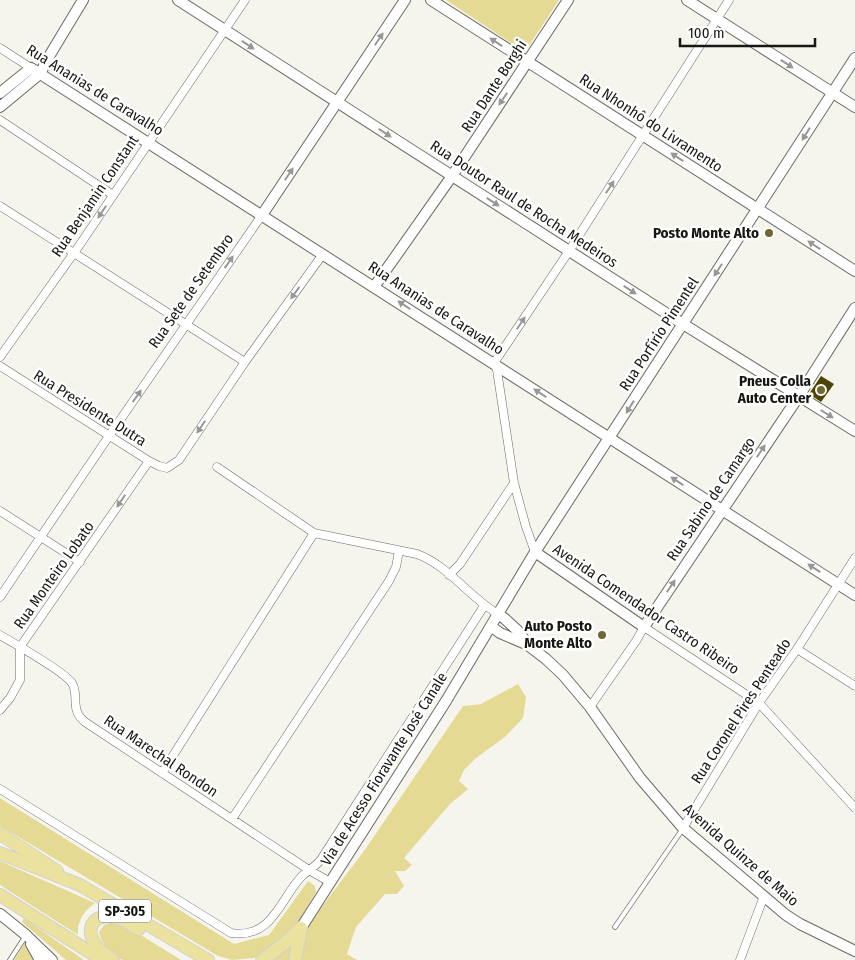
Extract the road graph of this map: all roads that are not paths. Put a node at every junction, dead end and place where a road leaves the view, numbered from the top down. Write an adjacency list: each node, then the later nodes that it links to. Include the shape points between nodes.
1 (83, 0): 14 (street, via 45,62)
2 (178, 0): 10 (street, Rua Doutor Raul de Rocha Medeiros)
3 (245, 0): 10 (street, Rua Benjamin Constant)
4 (405, 0): 17 (street, Rua Sete de Setembro, one-way to 4)
5 (431, 0): 13 (street, Rua Nhonhô do Livramento, one-way to 5)
6 (568, 0): 13 (street, Rua Dante Borghi)
7 (687, 0): 9 (street)
8 (729, 0): 9 (street)
9 (717, 19): 15 (street, one-way to 15); 21 (street)
10 (225, 30): 17 (street, Rua Doutor Raul de Rocha Medeiros, one-way to 17); 22 (street, Rua Benjamin Constant)
11 (0, 48): 14 (street, Rua Ananias de Caravalho)
12 (855, 58): 15 (street, Rua Porfírio Pimentel)
13 (528, 62): 21 (street, Rua Nhonhô do Livramento); 23 (street, Rua Dante Borghi, one-way to 23)
14 (36, 70): 16 (street); 19 (street); 22 (street, Rua Ananias de Caravalho)
15 (832, 92): 18 (street); 26 (street, Rua Porfírio Pimentel, one-way to 26)
16 (0, 93)
17 (337, 102): 23 (street, Rua Doutor Raul de Rocha Medeiros, one-way to 23); 27 (street, Rua Sete de Setembro, one-way to 17)
18 (855, 107)
19 (0, 108)
20 (0, 120): 24 (street)
21 (642, 135): 26 (street, Rua Nhonhô do Livramento, one-way to 21); 28 (street, one-way to 21)
22 (148, 142): 24 (street, Rua Benjamin Constant); 27 (street, Rua Ananias de Caravalho)
23 (452, 176): 28 (street, Rua Doutor Raul de Rocha Medeiros, one-way to 28); 32 (street, Rua Dante Borghi)
24 (113, 195): 29 (street, Rua Benjamin Constant, one-way to 29)
25 (0, 206): 29 (street)
26 (758, 209): 31 (street, Rua Nhonhô do Livramento, one-way to 26); 34 (street, Rua Porfírio Pimentel, one-way to 34)
27 (262, 215): 30 (street, Rua Ananias de Caravalho); 35 (street, Rua Sete de Setembro, one-way to 27)
28 (569, 250): 34 (street, Rua Doutor Raul de Rocha Medeiros, one-way to 34); 38 (street, one-way to 28)
29 (74, 252): 35 (street); 36 (street, Rua Benjamin Constant)
30 (323, 254): 32 (street, Rua Ananias de Caravalho); 37 (street, one-way to 37)
31 (855, 272)
32 (374, 287): 38 (street, Rua Ananias de Caravalho, one-way to 32)
33 (855, 308): 40 (street, Rua Sabino de Camargo)
34 (683, 324): 40 (street, Rua Doutor Raul de Rocha Medeiros); 43 (street, Rua Porfírio Pimentel, one-way to 43)
35 (185, 325): 37 (street); 42 (street, Rua Sete de Setembro, one-way to 35)
36 (0, 357)
37 (246, 362): 44 (street, Rua Presidente Dutra, one-way to 44, via 179,460 167,468)
38 (494, 363): 43 (street, Rua Ananias de Caravalho, one-way to 38); 46 (street, Avenida Comendador Castro Ribeiro)
39 (0, 366): 42 (street, Rua Presidente Dutra)
40 (799, 396): 41 (street, Rua Doutor Raul de Rocha Medeiros, one-way to 41); 47 (street, Rua Sabino de Camargo, one-way to 40)
41 (855, 431)
42 (109, 436): 44 (street, Rua Presidente Dutra); 50 (street, Rua Sete de Setembro)
43 (611, 438): 47 (street, Rua Ananias de Caravalho, one-way to 43); 52 (street, Rua Porfírio Pimentel)
44 (149, 461): 54 (street, Rua Monteiro Lobato, one-way to 54)
45 (217, 467): 49 (street)
46 (514, 483): 52 (street, Avenida Comendador Castro Ribeiro); 55 (street)
47 (722, 509): 56 (street, Rua Ananias de Caravalho, one-way to 47); 62 (street, Rua Sabino de Camargo, one-way to 47)
48 (0, 511): 50 (street)
49 (314, 533): 51 (street); 71 (street)
50 (40, 537): 54 (street); 58 (street, Rua Sete de Setembro)
51 (400, 550): 55 (street, via 425,557); 74 (street, via 389,581)
52 (535, 552): 60 (street, Rua Porfírio Pimentel); 62 (street, Avenida Comendador Castro Ribeiro)
53 (855, 558): 56 (street, Rua Coronel Pires Penteado)
54 (80, 562): 65 (street, Rua Monteiro Lobato)
55 (450, 575): 59 (street)
56 (838, 584): 57 (street, Rua Ananias de Caravalho); 66 (street, Rua Coronel Pires Penteado)
57 (855, 595)
58 (0, 597)
59 (484, 606): 60 (street); 78 (street, via 317,866)
60 (498, 614): 61 (street, Rua Porfírio Pimentel); 64 (street, via 518,631)
61 (492, 627): 64 (street); 79 (street, Via de Acesso Fioravante José Canale)
62 (644, 627): 68 (street, Avenida Comendador Castro Ribeiro); 69 (street, Rua Sabino de Camargo)
63 (0, 635): 65 (street, Rua Marechal Rondon)
64 (529, 646): 69 (street, Avenida Quinze de Maio, via 563,675)
65 (20, 647): 70 (street, Rua Monteiro Lobato, via 20,680); 71 (street, Rua Marechal Rondon, via 68,679 75,691 75,709 82,720)
66 (797, 650): 67 (street); 68 (street, Rua Coronel Pires Penteado)
67 (855, 686)
68 (760, 703): 73 (street, Avenida Comendador Castro Ribeiro); 75 (street, Rua Coronel Pires Penteado)
69 (590, 706): 75 (street, Avenida Quinze de Maio, via 640,778)
70 (0, 710)
71 (162, 773): 74 (street, Rua Marechal Rondon)
72 (0, 788): 78 (street, via 231,933 256,931 269,922)
73 (855, 808)
74 (232, 819): 78 (street, Rua Marechal Rondon)
75 (683, 828): 82 (street, Avenida Quinze de Maio); 84 (lane, Rua Coronel Pires Penteado)
76 (0, 834): 80 (main road)
77 (0, 853): 80 (main road, SP-305)
78 (309, 870): 79 (street, Rua Marechal Rondon)
79 (330, 882): 85 (street, Via de Acesso Fioravante José Canale)
80 (80, 886): 87 (main road, SP-305)
81 (0, 895): 92 (main road)
82 (764, 896): 88 (street, Avenida Quinze de Maio, via 800,924); 97 (street)
83 (0, 914): 86 (street)
84 (615, 927)
85 (301, 928): 95 (main road); 96 (main road)
86 (26, 934): 89 (lane); 90 (street); 91 (street)
87 (170, 937): 93 (main road, via 144,932 116,918 97,918 91,927 94,941); 94 (main road, SP-305)
88 (855, 951)
89 (10, 960)
90 (40, 960)
91 (52, 960)
92 (102, 960)
93 (113, 960)
94 (208, 960)
95 (262, 960)
96 (295, 960)
97 (740, 960)

